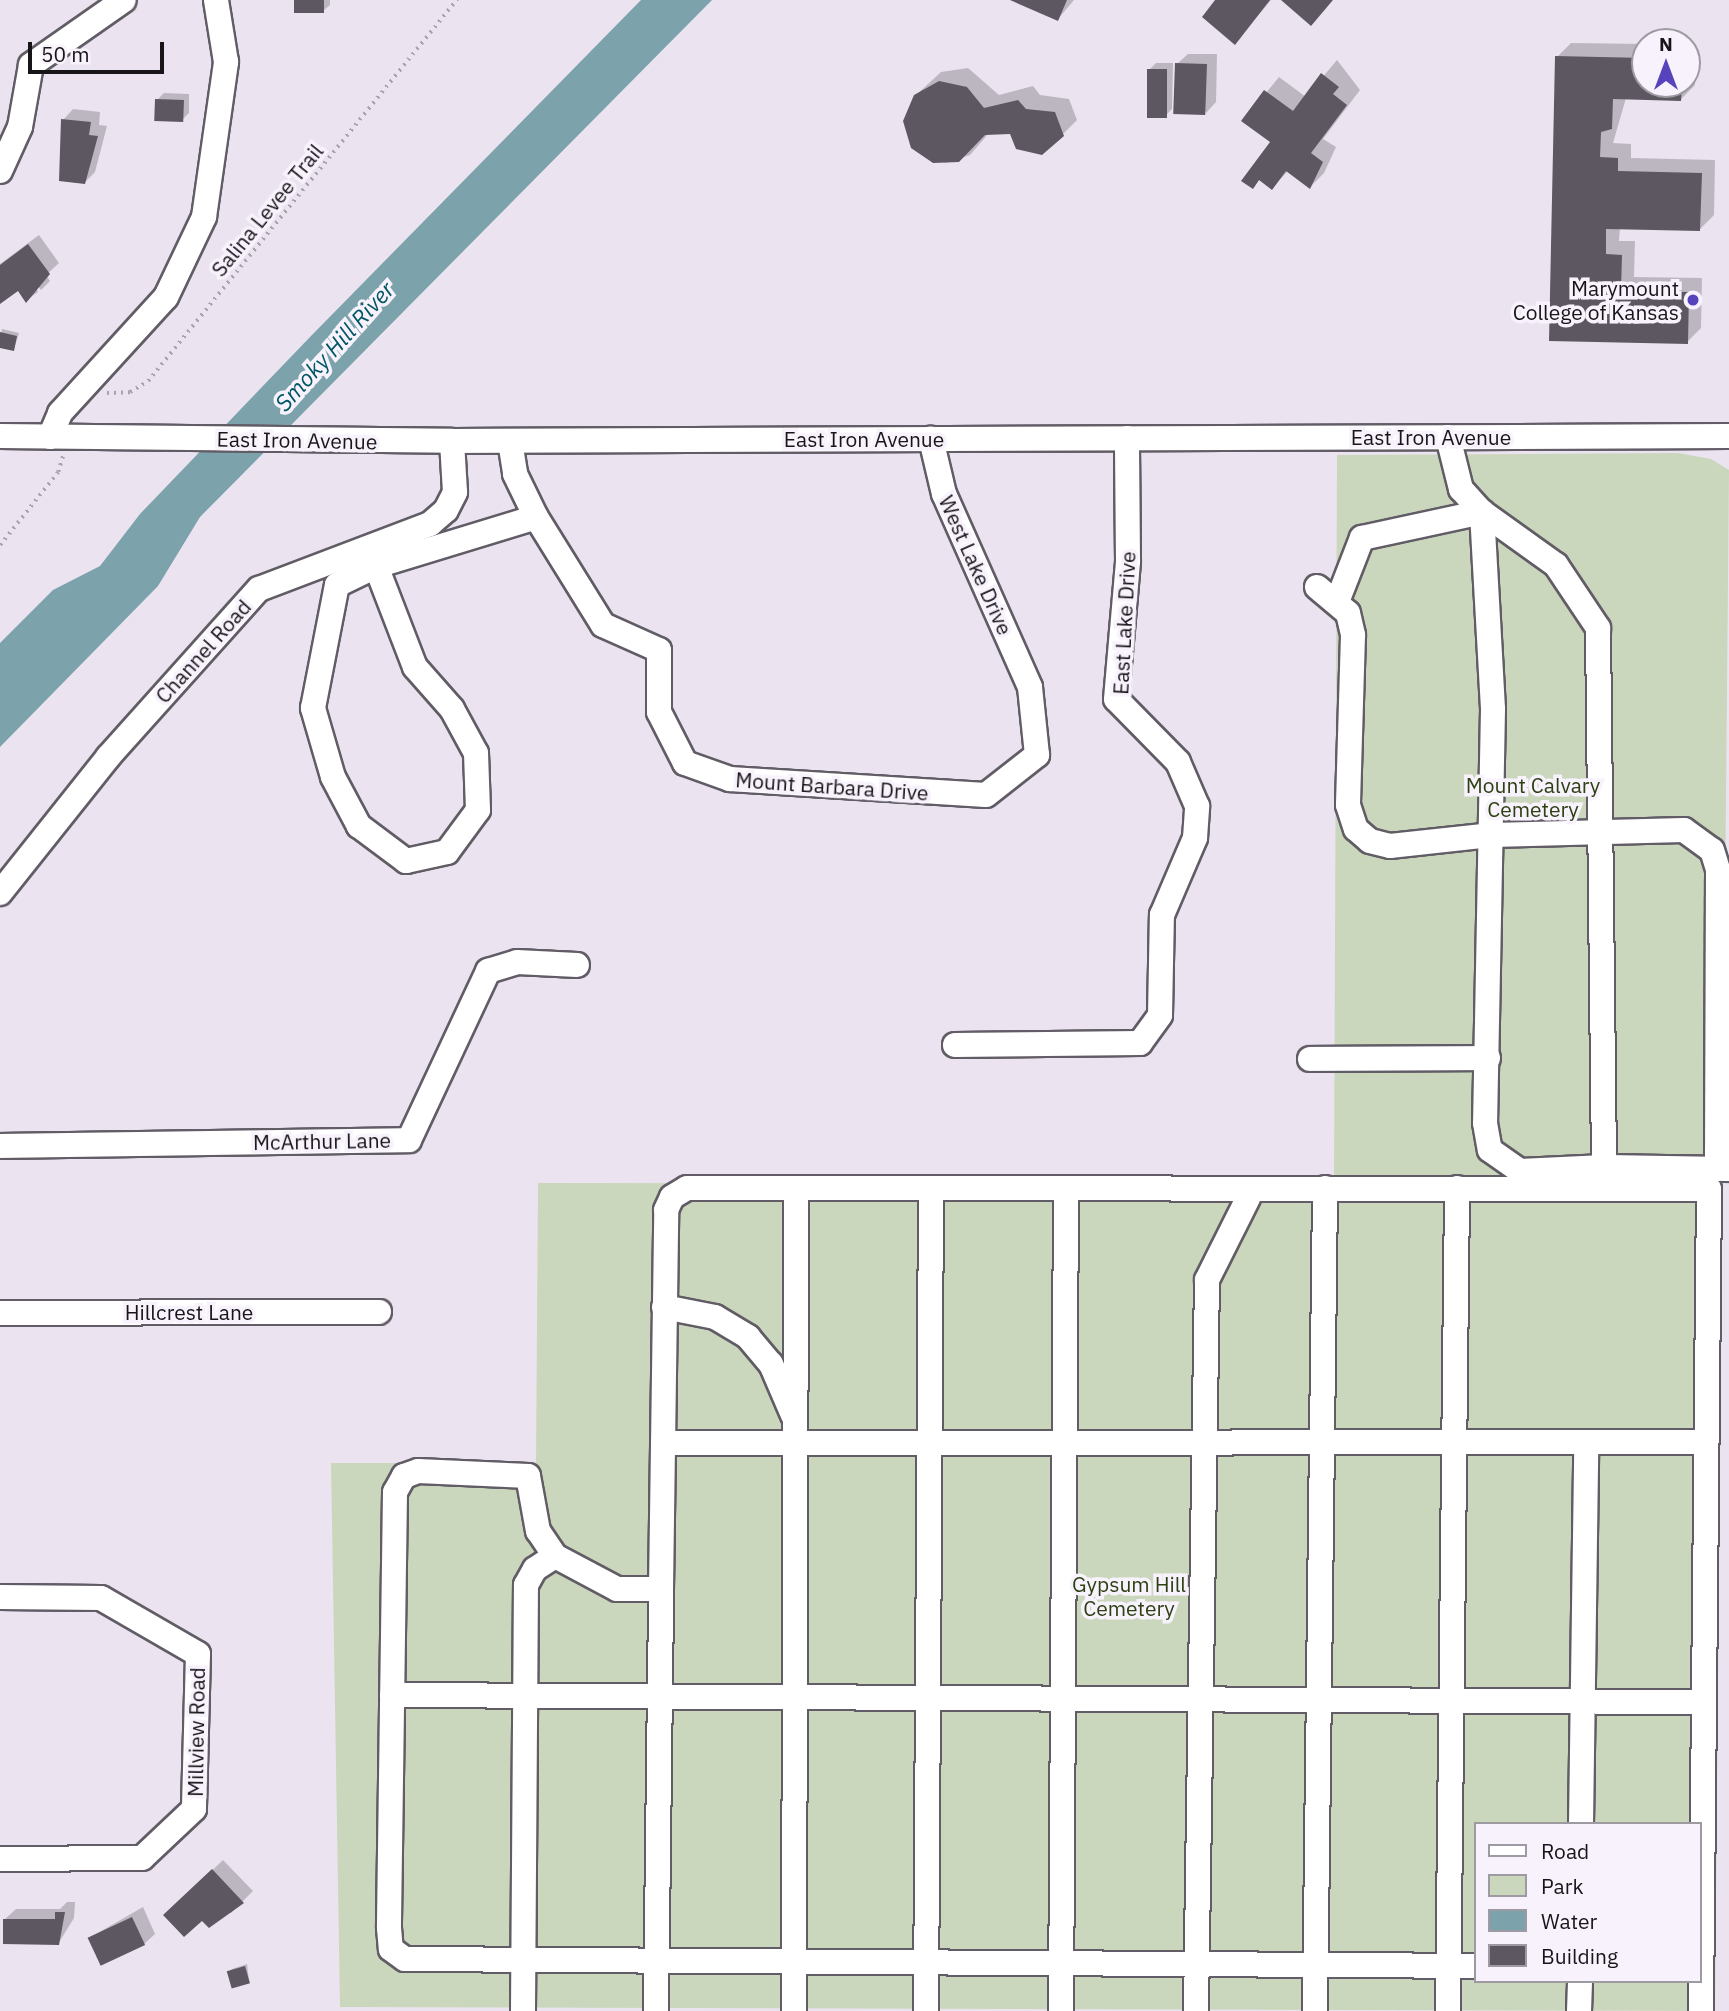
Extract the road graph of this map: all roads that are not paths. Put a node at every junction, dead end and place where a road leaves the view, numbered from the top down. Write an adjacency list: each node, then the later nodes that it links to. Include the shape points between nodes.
1 (124, 0): 3 (street, via 31,65 20,127)
2 (216, 0): 6 (street, via 226,62 204,217 166,297 77,394)
3 (0, 171)
4 (0, 436): 6 (street, East Iron Avenue)
5 (1729, 436): 7 (street, East Iron Avenue)
6 (60, 437): 10 (street, East Iron Avenue)
7 (1448, 437): 8 (street, East Iron Avenue); 12 (street, via 1461,489)
8 (1127, 438): 9 (street, East Iron Avenue); 22 (street, East Lake Drive, via 1128,561 1116,699 1178,762 1197,806 1195,838 1162,915 1160,1015 1140,1043)
9 (931, 439): 11 (street, East Iron Avenue); 17 (street, West Lake Drive, via 944,494)
10 (452, 441): 11 (street, East Iron Avenue); 20 (street, Channel Road, via 455,492 446,510 430,524 259,589 108,757)
11 (510, 441): 13 (street, Mount Barbara Drive, via 515,474)
12 (1482, 512): 16 (street, via 1362,538); 18 (street, via 1556,565 1598,628); 19 (street)
13 (536, 517): 14 (street); 17 (street, Mount Barbara Drive, via 603,625 659,650 659,712 685,763 730,779 986,795 1037,755)
14 (376, 566): 14 (street, via 415,667 452,709 476,753 478,810 447,852 405,861 359,826 332,777 313,708 337,585)
15 (1317, 587): 16 (street)
16 (1337, 602): 19 (street, via 1348,613 1353,635 1348,806 1356,828 1390,846)
17 (1031, 687)
18 (1603, 833): 19 (street); 26 (street); 27 (street, via 1684,830 1712,850 1718,870)
19 (1492, 835): 23 (street)
20 (0, 893)
21 (577, 965): 25 (street, McArthur Lane, via 517,962 488,971 409,1140)
22 (955, 1045)
23 (1488, 1058): 24 (street); 26 (street, via 1485,1123 1490,1150 1502,1164 1520,1171)
24 (1310, 1059)
25 (0, 1146)
26 (1604, 1167): 27 (street)
27 (1723, 1169)
28 (796, 1188): 29 (street); 34 (street, via 687,1188 672,1196 666,1210); 37 (street)
29 (931, 1188): 30 (street); 40 (street)
30 (1066, 1188): 31 (street); 41 (street)
31 (1325, 1188): 32 (street); 43 (street)
32 (1457, 1188): 38 (street, via 1709,1189); 44 (street)
33 (1248, 1198): 42 (street, via 1207,1280)
34 (664, 1307): 37 (street, via 715,1317 748,1337 771,1364); 39 (street)
35 (379, 1312): 36 (street, Hillcrest Lane)
36 (0, 1313)
37 (798, 1435): 39 (street); 40 (street); 52 (street)
38 (1706, 1442): 45 (street); 59 (street)
39 (663, 1443): 47 (street)
40 (930, 1443): 41 (street); 53 (street)
41 (1064, 1443): 42 (street); 54 (street)
42 (1204, 1443): 43 (street); 55 (street)
43 (1322, 1443): 44 (street); 56 (street)
44 (1455, 1443): 45 (street); 57 (street)
45 (1586, 1443): 58 (street)
46 (555, 1556): 47 (street, via 617,1589); 49 (street, via 538,1531 528,1476 418,1471 404,1476 395,1492); 50 (street, via 535,1569 526,1585)
47 (661, 1589): 51 (street)
48 (0, 1597): 61 (street, Millview Road, via 101,1598 198,1654 194,1809 142,1858)
49 (391, 1695): 50 (street); 63 (street, via 391,1949 405,1959)
50 (525, 1696): 51 (street); 63 (street)
51 (660, 1697): 52 (street); 64 (street)
52 (796, 1697): 53 (street); 65 (street)
53 (928, 1698): 54 (street); 66 (street)
54 (1063, 1699): 55 (street); 67 (street)
55 (1200, 1700): 56 (street); 68 (street)
56 (1319, 1700): 57 (street); 69 (street)
57 (1452, 1701): 58 (street); 70 (street)
58 (1583, 1701): 59 (street); 60 (street)
59 (1704, 1702): 62 (street)
60 (1581, 1822)
61 (0, 1859)
62 (1701, 1902)
63 (523, 1959): 64 (street); 74 (street)
64 (657, 1960): 65 (street); 75 (street)
65 (794, 1961): 66 (street); 76 (street)
66 (926, 1962): 67 (street); 77 (street)
67 (1061, 1963): 68 (street); 78 (street)
68 (1197, 1964): 69 (street); 79 (street)
69 (1316, 1965): 70 (street); 80 (street)
70 (1449, 1966): 71 (street); 81 (street)
71 (1474, 1966)
72 (1580, 1983): 82 (street)
73 (1700, 1983): 83 (street)
74 (523, 2011)
75 (656, 2011)
76 (794, 2011)
77 (926, 2011)
78 (1061, 2011)
79 (1196, 2011)
80 (1315, 2011)
81 (1448, 2011)
82 (1579, 2011)
83 (1701, 2011)

